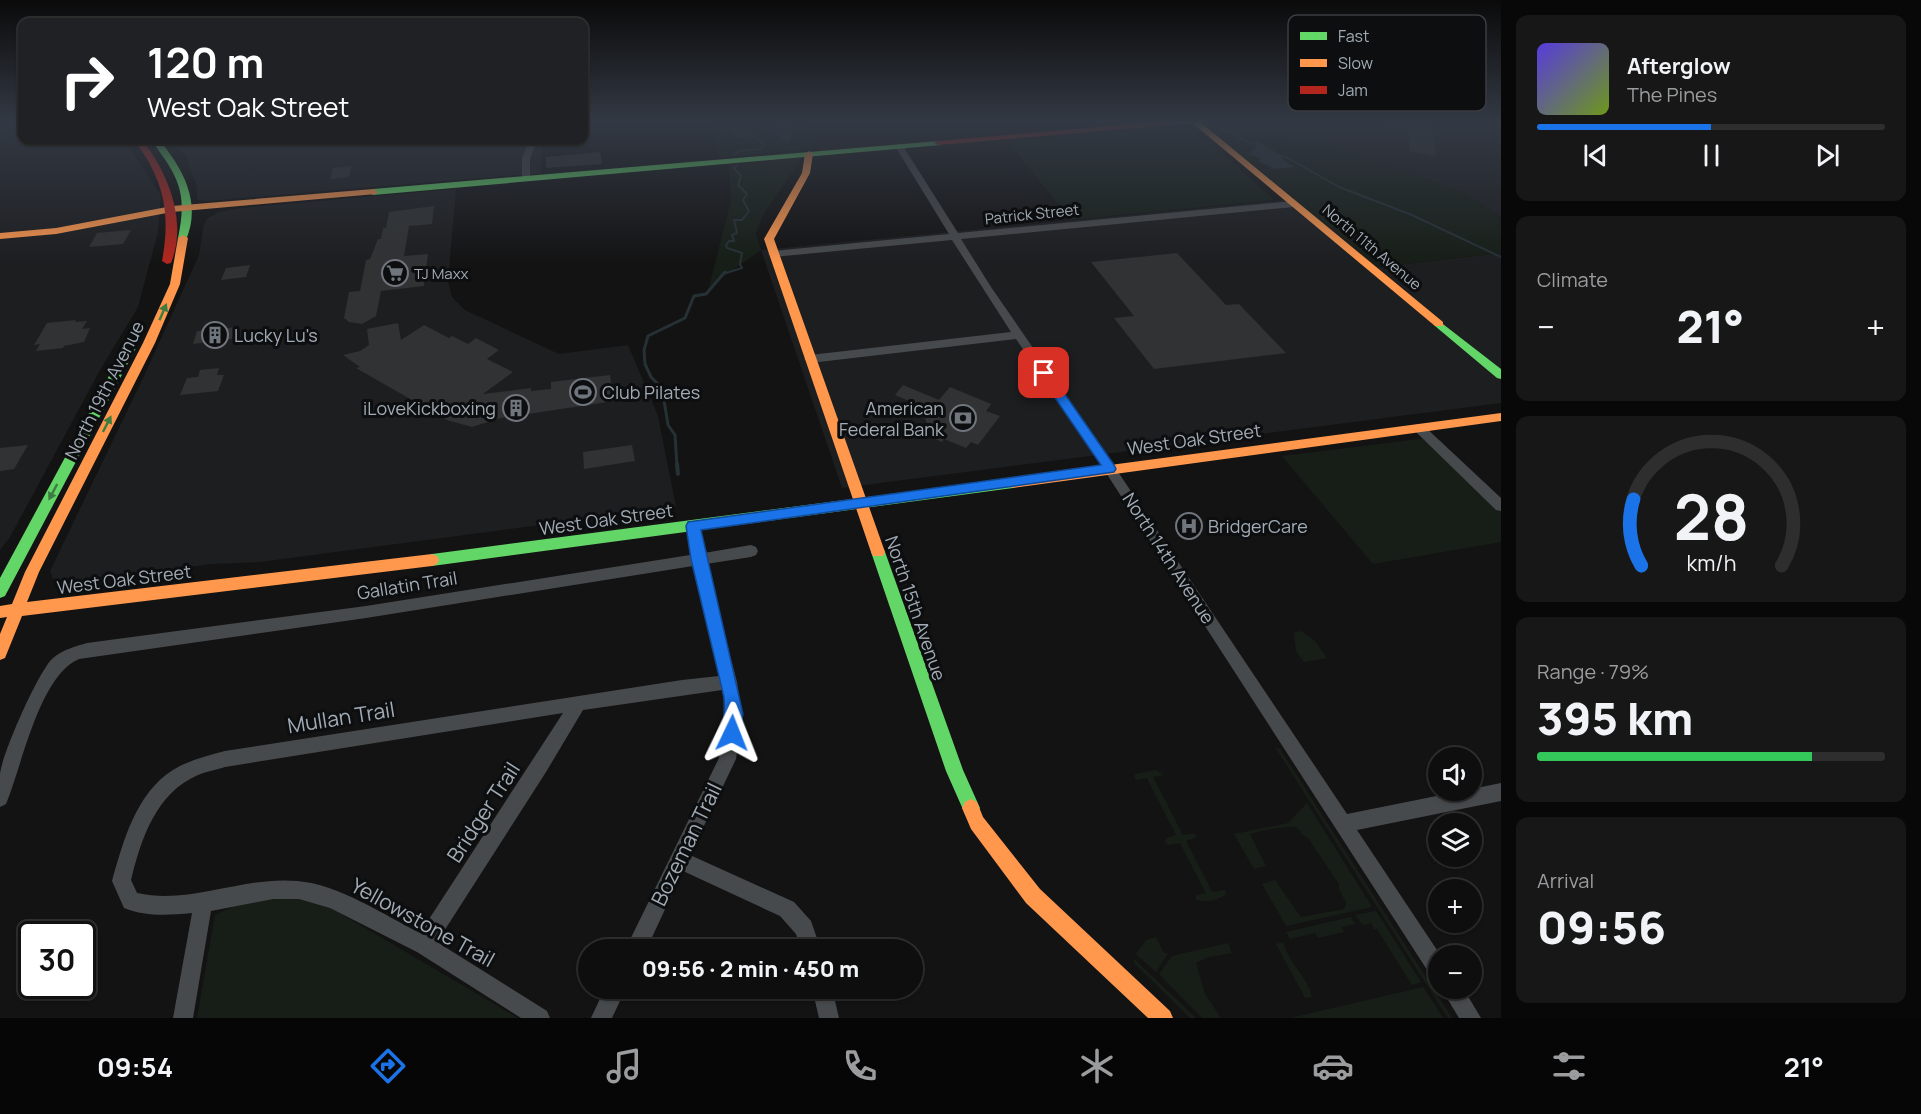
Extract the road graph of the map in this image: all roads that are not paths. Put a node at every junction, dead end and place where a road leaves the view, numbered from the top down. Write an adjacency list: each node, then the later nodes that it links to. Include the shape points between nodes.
1 (159, 169): 11 (street, North 19th Avenue)
2 (175, 169): 10 (street, North 19th Avenue)
3 (526, 169): 8 (street)
4 (638, 169): 8 (street)
5 (808, 169): 14 (street, North 15th Avenue, via 773,227 769,239)
6 (913, 169): 13 (street, North 14th Avenue)
7 (1251, 169): 9 (street, North 11th Avenue)
8 (526, 178): 10 (street)
9 (1294, 204): 13 (street, Patrick Street); 17 (street, North 11th Avenue)
10 (188, 208): 11 (street); 27 (street, North 19th Avenue, one-way to 10, via 32,572 175,284)
11 (172, 209): 12 (street, via 56,231); 26 (street, North 19th Avenue, one-way to 26, via 168,257 134,341)
12 (0, 236)
13 (956, 237): 14 (street, Patrick Street); 15 (street, North 14th Avenue)
14 (773, 254): 16 (street, North 15th Avenue)
15 (1018, 335): 16 (street); 20 (street, North 14th Avenue)
16 (810, 359): 21 (street, North 15th Avenue)
17 (1501, 375)
18 (1501, 417): 19 (street, West Oak Street)
19 (1419, 428): 20 (street, West Oak Street); 22 (street)
20 (1110, 469): 21 (street, West Oak Street); 34 (street, North 14th Avenue)
21 (861, 502): 23 (street, West Oak Street); 48 (street, North 15th Avenue, via 955,771 977,823 1033,896)
22 (1501, 506)
23 (693, 526): 25 (street, Bozeman Trail); 27 (street, West Oak Street)
24 (752, 551): 25 (street, Gallatin Trail)
25 (698, 559): 30 (street, Bozeman Trail); 33 (street, Gallatin Trail, via 366,612 87,650 68,656 44,685)
26 (0, 592)
27 (18, 610): 28 (street, West Oak Street); 29 (street, North 19th Avenue)
28 (0, 612)
29 (0, 653)
30 (729, 682): 31 (street, Mullan Trail); 35 (street, Bozeman Trail, via 734,714 727,759)
31 (578, 703): 36 (street, Mullan Trail, via 259,753 192,768 173,781 147,811 121,881 131,901 154,906); 39 (street, Bridger Trail)
32 (1501, 792): 34 (street)
33 (0, 798)
34 (1344, 824): 40 (street, North 14th Avenue)
35 (680, 860): 37 (street, Bozeman Trail); 38 (street, via 787,909 804,928)
36 (203, 903): 39 (street, Yellowstone Trail, via 273,890 299,890 333,899); 44 (street)
37 (640, 939)
38 (808, 939)
39 (424, 945): 45 (street, Yellowstone Trail)
40 (1428, 954)
41 (610, 999): 46 (street)
42 (825, 999): 47 (street)
43 (1458, 999): 49 (street)
44 (183, 1018)
45 (540, 1018)
46 (601, 1018)
47 (829, 1018)
48 (1163, 1018)
49 (1471, 1018)

